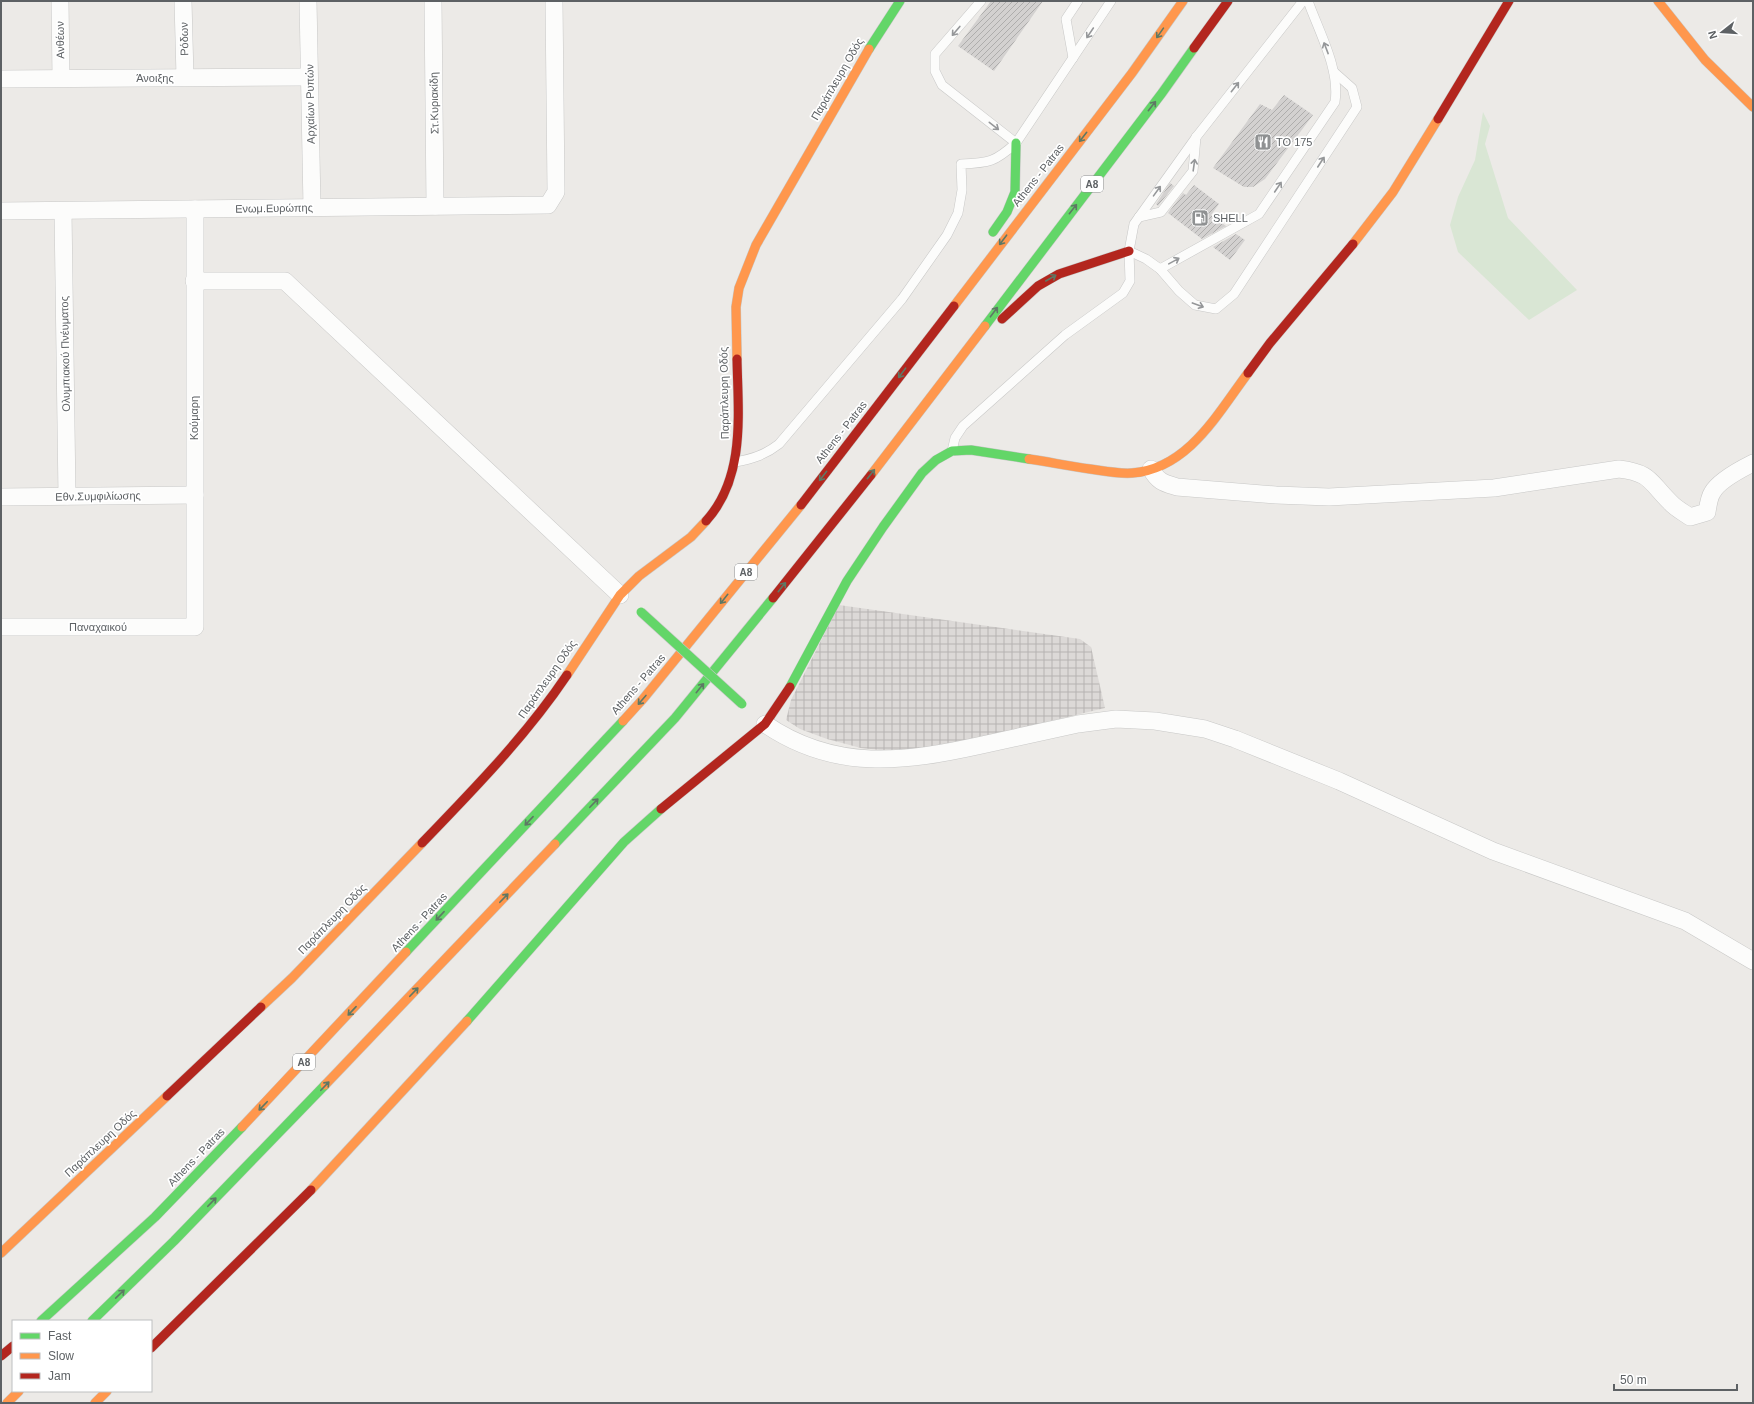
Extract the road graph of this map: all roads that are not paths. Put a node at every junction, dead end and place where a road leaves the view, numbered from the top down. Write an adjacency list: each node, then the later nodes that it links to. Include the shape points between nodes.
1 (60, 1): 20 (street, Ανθέων)
2 (183, 1): 19 (street, Ρόδων)
3 (308, 1): 18 (street, Αρχαίων Ρυπών)
4 (433, 1): 25 (street, Στ.Κυριακίδη)
5 (554, 1): 25 (street, Ενωμ.Ευρώπης, via 556,192 548,205)
6 (900, 1): 39 (main road, Παράπλευρη Οδός, via 840,97 756,246 744,274 739,288 735,319 738,419)
7 (981, 1): 24 (lane, one-way to 24, via 936,54 935,71 942,85)
8 (1078, 1): 16 (lane, via 1066,19)
9 (1112, 1): 16 (lane, one-way to 16)
10 (1183, 1): 36 (main road, Athens - Patras / Α8, one-way to 36, via 1132,72)
11 (1228, 1): 37 (main road, Α8, one-way to 11, via 1162,93)
12 (1303, 1): 23 (lane, one-way to 12)
13 (1308, 1): 17 (lane, one-way to 13)
14 (1509, 1): 41 (main road, via 1412,163 1372,221 1270,343 1204,432 1170,462)
15 (1658, 1): 22 (main road, via 1706,60)
16 (1073, 58): 24 (lane)
17 (1334, 72): 33 (lane, one-way to 17, via 1259,214 1335,102 1337,89); 33 (lane, one-way to 17, via 1195,305 1216,309 1234,294 1358,107 1352,88)
18 (309, 76): 19 (street, Άνοιξης); 26 (street, Αρχαίων Ρυπών)
19 (185, 77): 20 (street, Άνοιξης)
20 (61, 78): 21 (street, Άνοιξης)
21 (1, 79)
22 (1753, 107)
23 (1197, 136): 30 (lane, one-way to 23); 30 (lane, one-way to 23, via 1161,212 1193,171)
24 (1016, 144): 31 (main road, via 1015,192 1008,212); 39 (lane, via 1000,157 984,164 961,164 962,190 958,213 947,235 902,299 779,444 754,458)
25 (435, 206): 26 (street, Ενωμ.Ευρώπης)
26 (312, 208): 27 (street, Ενωμ.Ευρώπης)
27 (195, 209): 28 (street, Ενωμ.Ευρώπης); 34 (street, Κούμαρη)
28 (63, 210): 29 (street, Ενωμ.Ευρώπης); 43 (street, Ολυμπιακού Πνέυματος)
29 (1, 211)
30 (1139, 217): 32 (lane, via 1134,224)
31 (985, 243)
32 (1129, 250): 33 (lane); 37 (main road, one-way to 32, via 1038,286 1059,274); 38 (lane, via 1130,281 1123,293 1065,335 963,426 955,438)
33 (1160, 270)
34 (194, 281): 42 (street, Κούμαρη); 45 (street, via 285,281)
35 (961, 282): 36 (main road)
36 (926, 342): 53 (main road, Athens - Patras / Α8, one-way to 53, via 785,525 643,699 274,1094 155,1217)
37 (954, 366): 54 (main road, Α8, one-way to 37, via 287,1125 675,718 816,545)
38 (952, 451): 41 (main road, via 986,451 1117,473); 50 (main road, via 936,460 922,473 883,527 847,581 786,694)
39 (735, 462): 45 (main road, Παράπλευρη Οδός, via 728,484 708,519 691,537 639,576)
40 (1753, 463): 41 (street, via 1716,487 1707,512 1690,517 1671,503 1649,478 1636,471 1619,469 1494,488 1329,497 1177,487 1163,483 1156,478)
41 (1151, 469)
42 (195, 495): 43 (street, Εθν.Συμφιλίωσης); 48 (street, Κούμαρη)
43 (67, 496): 44 (street, Εθν.Συμφιλίωσης)
44 (1, 497)
45 (623, 597): 52 (main road, Παράπλευρη Οδός, via 554,694 488,774 292,978)
46 (639, 610): 49 (main road, bridge)
47 (1, 627): 48 (street, Παναχαικού)
48 (195, 627)
49 (745, 706)
50 (762, 722): 51 (street, via 794,741 821,751 846,757 881,760 935,755 1078,724 1116,719 1155,721 1205,729 1339,781 1511,858 1685,921); 56 (main road, via 624,842 453,1037 301,1201)
51 (1753, 961)
52 (1, 1253)
53 (42, 1320)
54 (93, 1320)
55 (12, 1347): 57 (main road)
56 (152, 1347)
57 (1, 1356)
58 (18, 1392): 60 (main road)
59 (106, 1392): 61 (main road)
60 (6, 1403)
61 (95, 1403)

